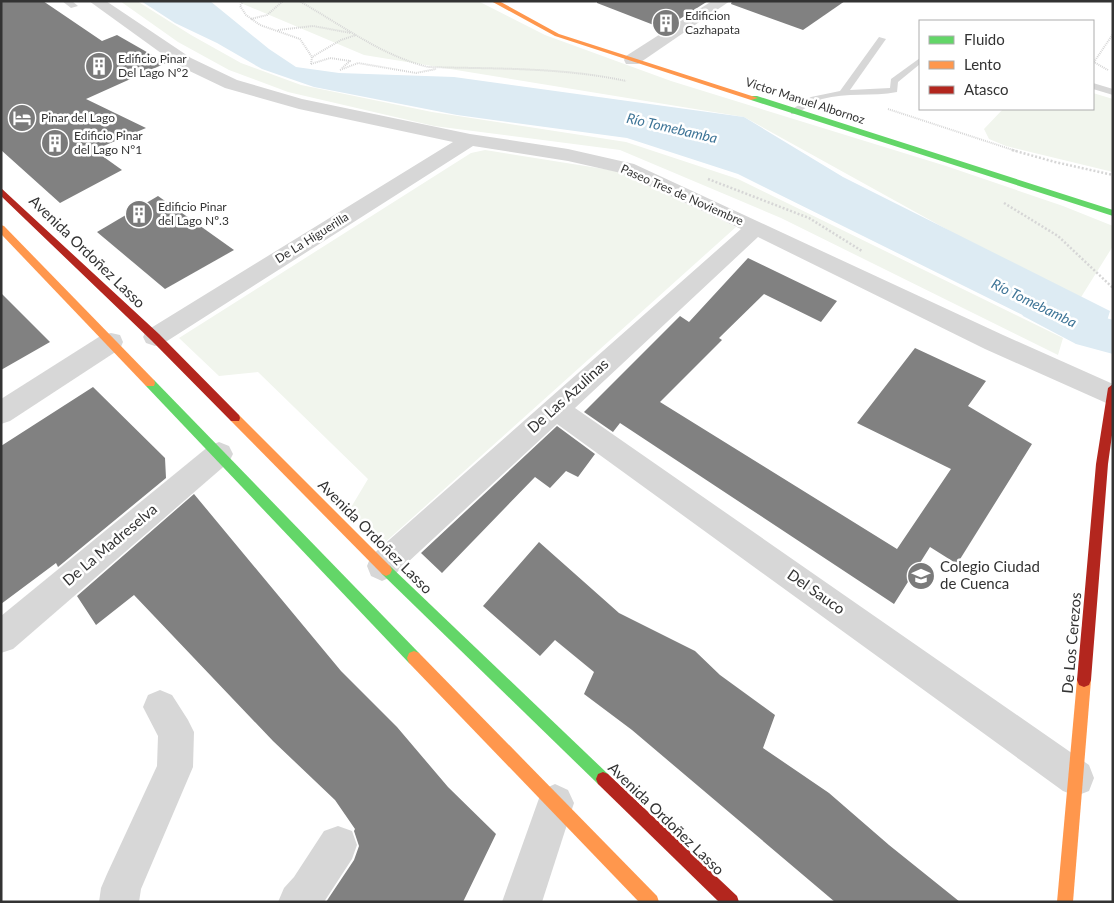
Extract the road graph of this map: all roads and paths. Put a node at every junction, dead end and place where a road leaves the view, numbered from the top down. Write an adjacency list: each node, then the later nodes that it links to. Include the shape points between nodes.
1 (66, 1): 8 (lane)
2 (96, 1): 25 (street, Paseo Tres de Noviembre, via 185,62 231,84 299,104)
3 (243, 1): 9 (path, via 240,6)
4 (283, 1): 9 (path, via 267,15)
5 (299, 1): 11 (path)
6 (494, 1): 15 (main road, Victor Manuel Albornoz, via 557,35)
7 (723, 1): 15 (street)
8 (74, 6)
9 (251, 19): 10 (path)
10 (275, 30): 11 (path, via 313,26); 14 (path, via 300,40)
11 (355, 34): 14 (path); 18 (path, via 410,64)
12 (1113, 34): 17 (path)
13 (882, 39): 23 (lane)
14 (312, 57): 18 (path, via 311,64 320,59 350,61 340,70 356,63 372,64 395,72 427,73)
15 (632, 60): 24 (main road, Victor Manuel Albornoz)
16 (919, 61): 23 (lane, via 894,81 894,90)
17 (1094, 62): 19 (path)
18 (438, 68): 20 (path, via 557,72)
19 (1113, 73)
20 (628, 81)
21 (1094, 86): 22 (lane)
22 (1113, 92)
23 (842, 94): 24 (lane, via 818,96 801,103); 26 (path, via 955,134 1082,170)
24 (794, 112): 29 (main road, Victor Manuel Albornoz)
25 (470, 140): 30 (street, Paseo Tres de Noviembre, via 627,168); 33 (street, De La Higuerilla)
26 (1113, 175)
27 (1, 191): 33 (main road, Avenida Ordoñez Lasso)
28 (1003, 202): 32 (path, via 1058,236)
29 (1113, 213)
30 (755, 228): 36 (street, Paseo Tres de Noviembre); 37 (street, De Las Azulinas)
31 (4, 235): 34 (main road)
32 (1113, 288)
33 (155, 337): 41 (main road, Avenida Ordoñez Lasso)
34 (111, 342): 38 (street); 39 (main road)
35 (1113, 388): 36 (main road, De Los Cerezos)
36 (1113, 396): 40 (main road, De Los Cerezos)
37 (555, 408): 41 (street, De Las Azulinas); 44 (street, Del Sauco)
38 (1, 413)
39 (218, 454): 42 (street, De La Madreselva); 45 (main road)
40 (1107, 466): 44 (main road, De Los Cerezos)
41 (382, 566): 51 (main road, Avenida Ordoñez Lasso)
42 (1, 637)
43 (160, 707): 47 (street, via 176,732 175,767 122,888)
44 (1076, 778): 52 (main road, De Los Cerezos)
45 (555, 803): 49 (street); 50 (main road)
46 (338, 845): 48 (street)
47 (119, 902)
48 (298, 902)
49 (522, 902)
50 (651, 902)
51 (731, 902)
52 (1065, 902)

